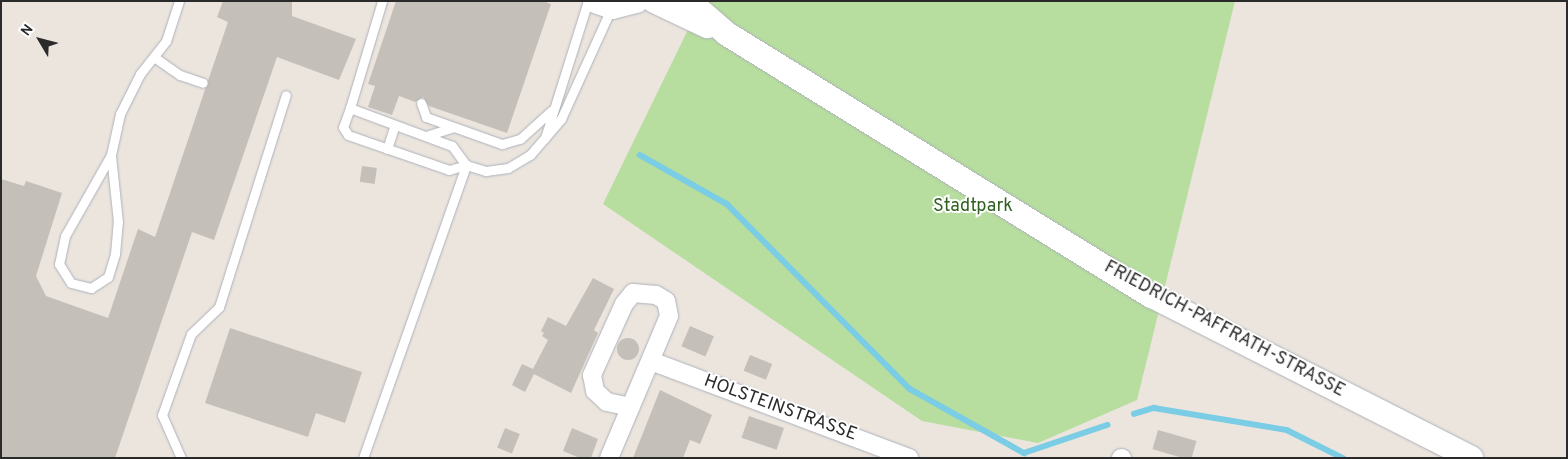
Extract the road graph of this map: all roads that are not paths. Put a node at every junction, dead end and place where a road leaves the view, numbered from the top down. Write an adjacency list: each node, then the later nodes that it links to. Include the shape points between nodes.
1 (179, 1): 9 (lane, via 166,41)
2 (382, 1): 13 (lane)
3 (588, 1): 14 (lane)
4 (636, 1): 7 (main road)
5 (654, 1): 8 (main road, FRIEDRICH-PAFFRATH-STRASSE)
6 (689, 1): 8 (main road, FRIEDRICH-PAFFRATH-STRASSE)
7 (604, 4): 18 (lane, via 562,119)
8 (727, 34): 28 (main road, FRIEDRICH-PAFFRATH-STRASSE, via 1152,296)
9 (154, 57): 10 (lane, via 180,74); 20 (lane, via 140,74 120,114)
10 (203, 83)
11 (286, 95): 24 (lane, via 219,307 191,334 162,415)
12 (421, 103): 16 (lane, via 426,117)
13 (350, 108): 15 (lane); 19 (lane, via 344,132)
14 (551, 111): 16 (lane, via 520,139 502,144); 18 (lane)
15 (395, 125): 17 (lane); 19 (lane)
16 (453, 127): 17 (lane)
17 (426, 136): 21 (lane, via 452,146)
18 (544, 140): 21 (lane, via 530,155 508,168 486,170)
19 (387, 149): 21 (lane, via 449,170)
20 (111, 155): 20 (lane, via 65,236 59,264 70,283 91,288 108,277 115,254 118,222)
21 (466, 165): 25 (lane)
22 (651, 361): 23 (street); 23 (street, via 669,316 666,300 656,295 633,293 624,304 592,375 595,391 607,402); 27 (street, HOLSTEINSTRASSE)
23 (630, 407): 26 (street)
24 (181, 458)
25 (363, 458)
26 (609, 458)
27 (909, 458)
28 (1471, 458)

